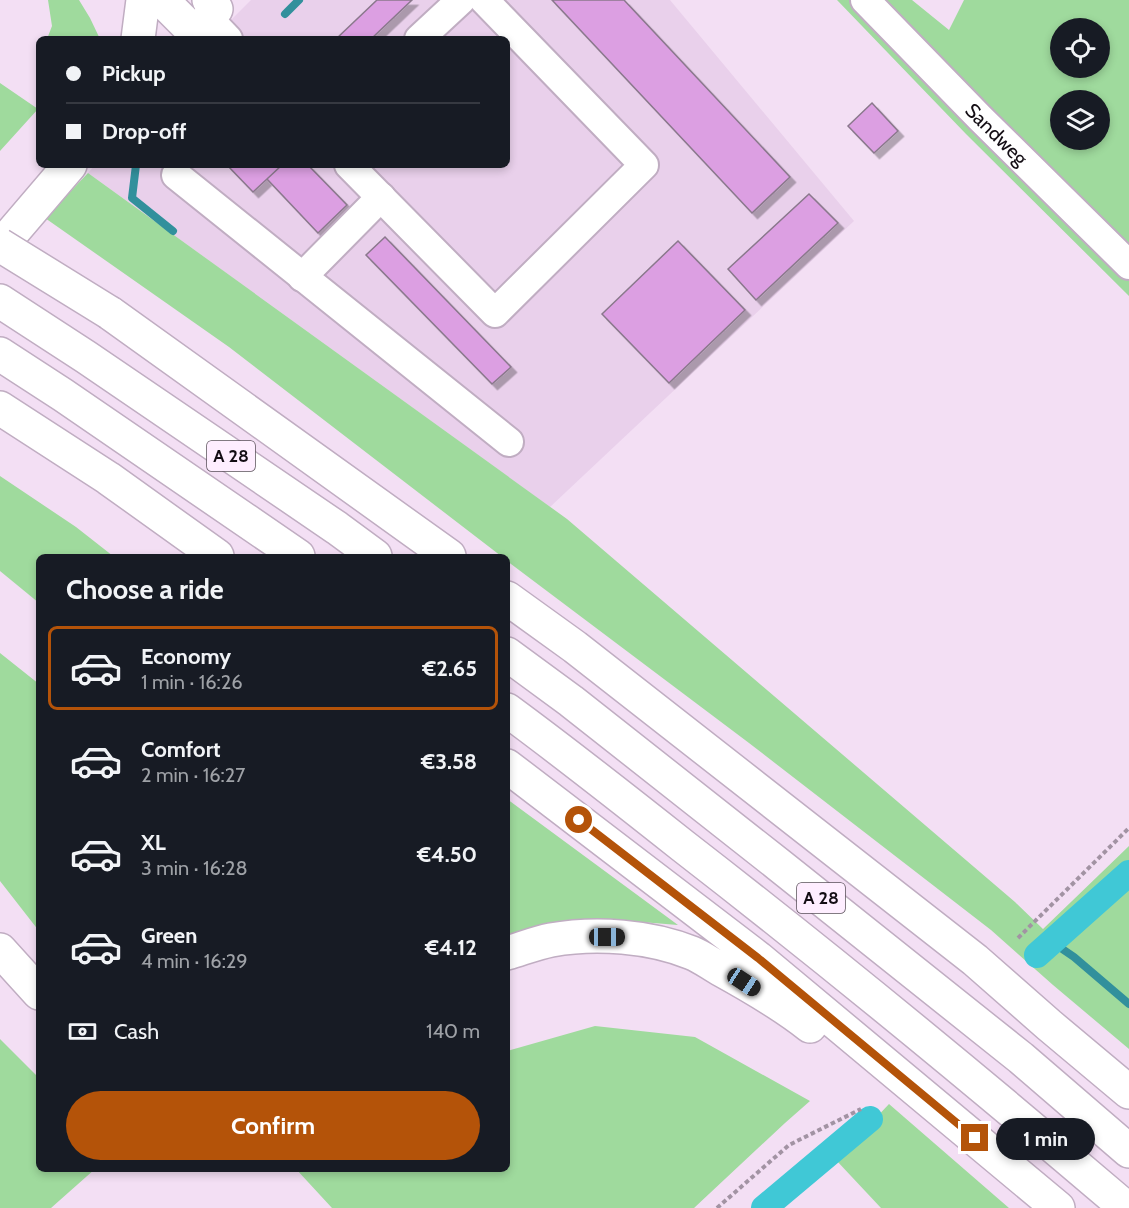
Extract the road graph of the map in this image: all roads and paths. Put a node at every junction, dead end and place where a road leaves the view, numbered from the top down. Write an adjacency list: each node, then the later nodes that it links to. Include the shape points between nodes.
1 (143, 0): 7 (main road)
2 (162, 0): 6 (main road)
3 (461, 0): 8 (street)
4 (484, 0): 12 (street, via 644,165 495,313)
5 (865, 0): 14 (street, Sandweg)
6 (209, 19)
7 (138, 36)
8 (421, 36)
9 (67, 168): 13 (main road)
10 (352, 168): 12 (street)
11 (176, 175): 15 (street)
12 (381, 197): 15 (street)
13 (0, 246): 25 (main road, bridge, via 110,313)
14 (1129, 265)
15 (302, 276): 19 (street)
16 (0, 302): 24 (main road, A 28)
17 (0, 354): 23 (main road, A 28)
18 (0, 408): 20 (main road)
19 (508, 442)
20 (108, 478): 21 (main road); 22 (main road)
21 (180, 554)
22 (214, 554)
23 (295, 554)
24 (372, 554)
25 (446, 554)
26 (510, 600): 35 (main road, via 975,960)
27 (510, 656): 38 (main road, A 28, via 798,879 1021,1058)
28 (510, 712): 41 (main road, A 28, via 780,921 1002,1101)
29 (510, 768): 37 (main road, via 758,958)
30 (1129, 828): 31 (path)
31 (1018, 939)
32 (0, 950): 34 (main road)
33 (510, 952): 37 (main road, via 550,940 623,937 692,953 794,1014 848,1056)
34 (36, 990)
35 (1129, 1092)
36 (861, 1109): 39 (path, via 789,1145)
37 (975, 1138): 40 (main road)
38 (1129, 1151)
39 (717, 1208)
40 (1058, 1208)
41 (1126, 1208)

